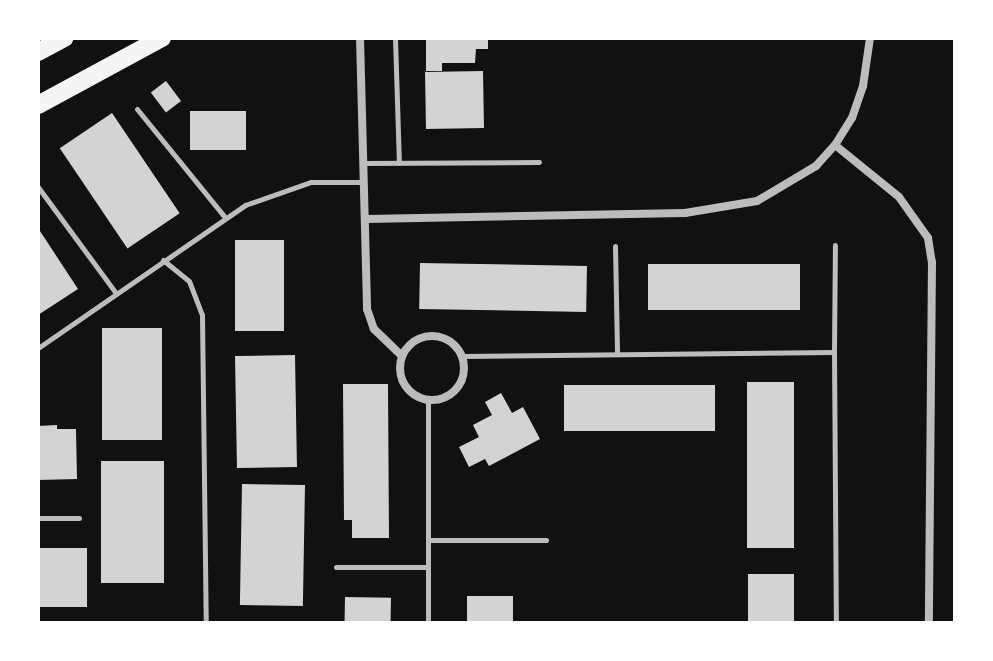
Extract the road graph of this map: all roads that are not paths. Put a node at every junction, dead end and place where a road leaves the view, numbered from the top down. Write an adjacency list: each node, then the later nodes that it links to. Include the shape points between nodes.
1 (64, 38): 6 (main road)
2 (162, 38): 7 (main road)
3 (360, 38): 11 (street)
4 (395, 38): 12 (lane)
5 (870, 38): 9 (street, via 863,86)
6 (38, 52)
7 (38, 105)
8 (137, 109): 15 (lane)
9 (835, 145): 16 (street, via 789,185 726,210); 36 (street, via 899,197 928,238)
10 (539, 162): 12 (lane)
11 (364, 163): 12 (lane); 13 (street)
12 (399, 163)
13 (365, 182): 15 (lane, via 311,182); 16 (street)
14 (38, 187): 20 (lane)
15 (224, 216): 19 (lane)
16 (366, 219): 24 (street, via 367,309 374,329)
17 (835, 245): 22 (lane)
18 (615, 246): 23 (lane)
19 (163, 260): 20 (lane); 33 (lane, via 189,281 202,315)
20 (116, 293): 21 (lane)
21 (38, 348)
22 (834, 352): 23 (lane); 35 (lane)
23 (617, 354): 25 (lane)
24 (402, 356): 25 (street, via 416,340 438,336); 26 (street, via 405,384)
25 (463, 356): 26 (street, via 458,388)
26 (428, 399): 29 (lane)
27 (38, 518): 28 (lane)
28 (79, 518)
29 (428, 540): 30 (lane); 32 (lane)
30 (546, 540)
31 (336, 567): 32 (lane)
32 (428, 567): 34 (lane)
33 (206, 623)
34 (428, 623)
35 (836, 623)
36 (929, 623)

